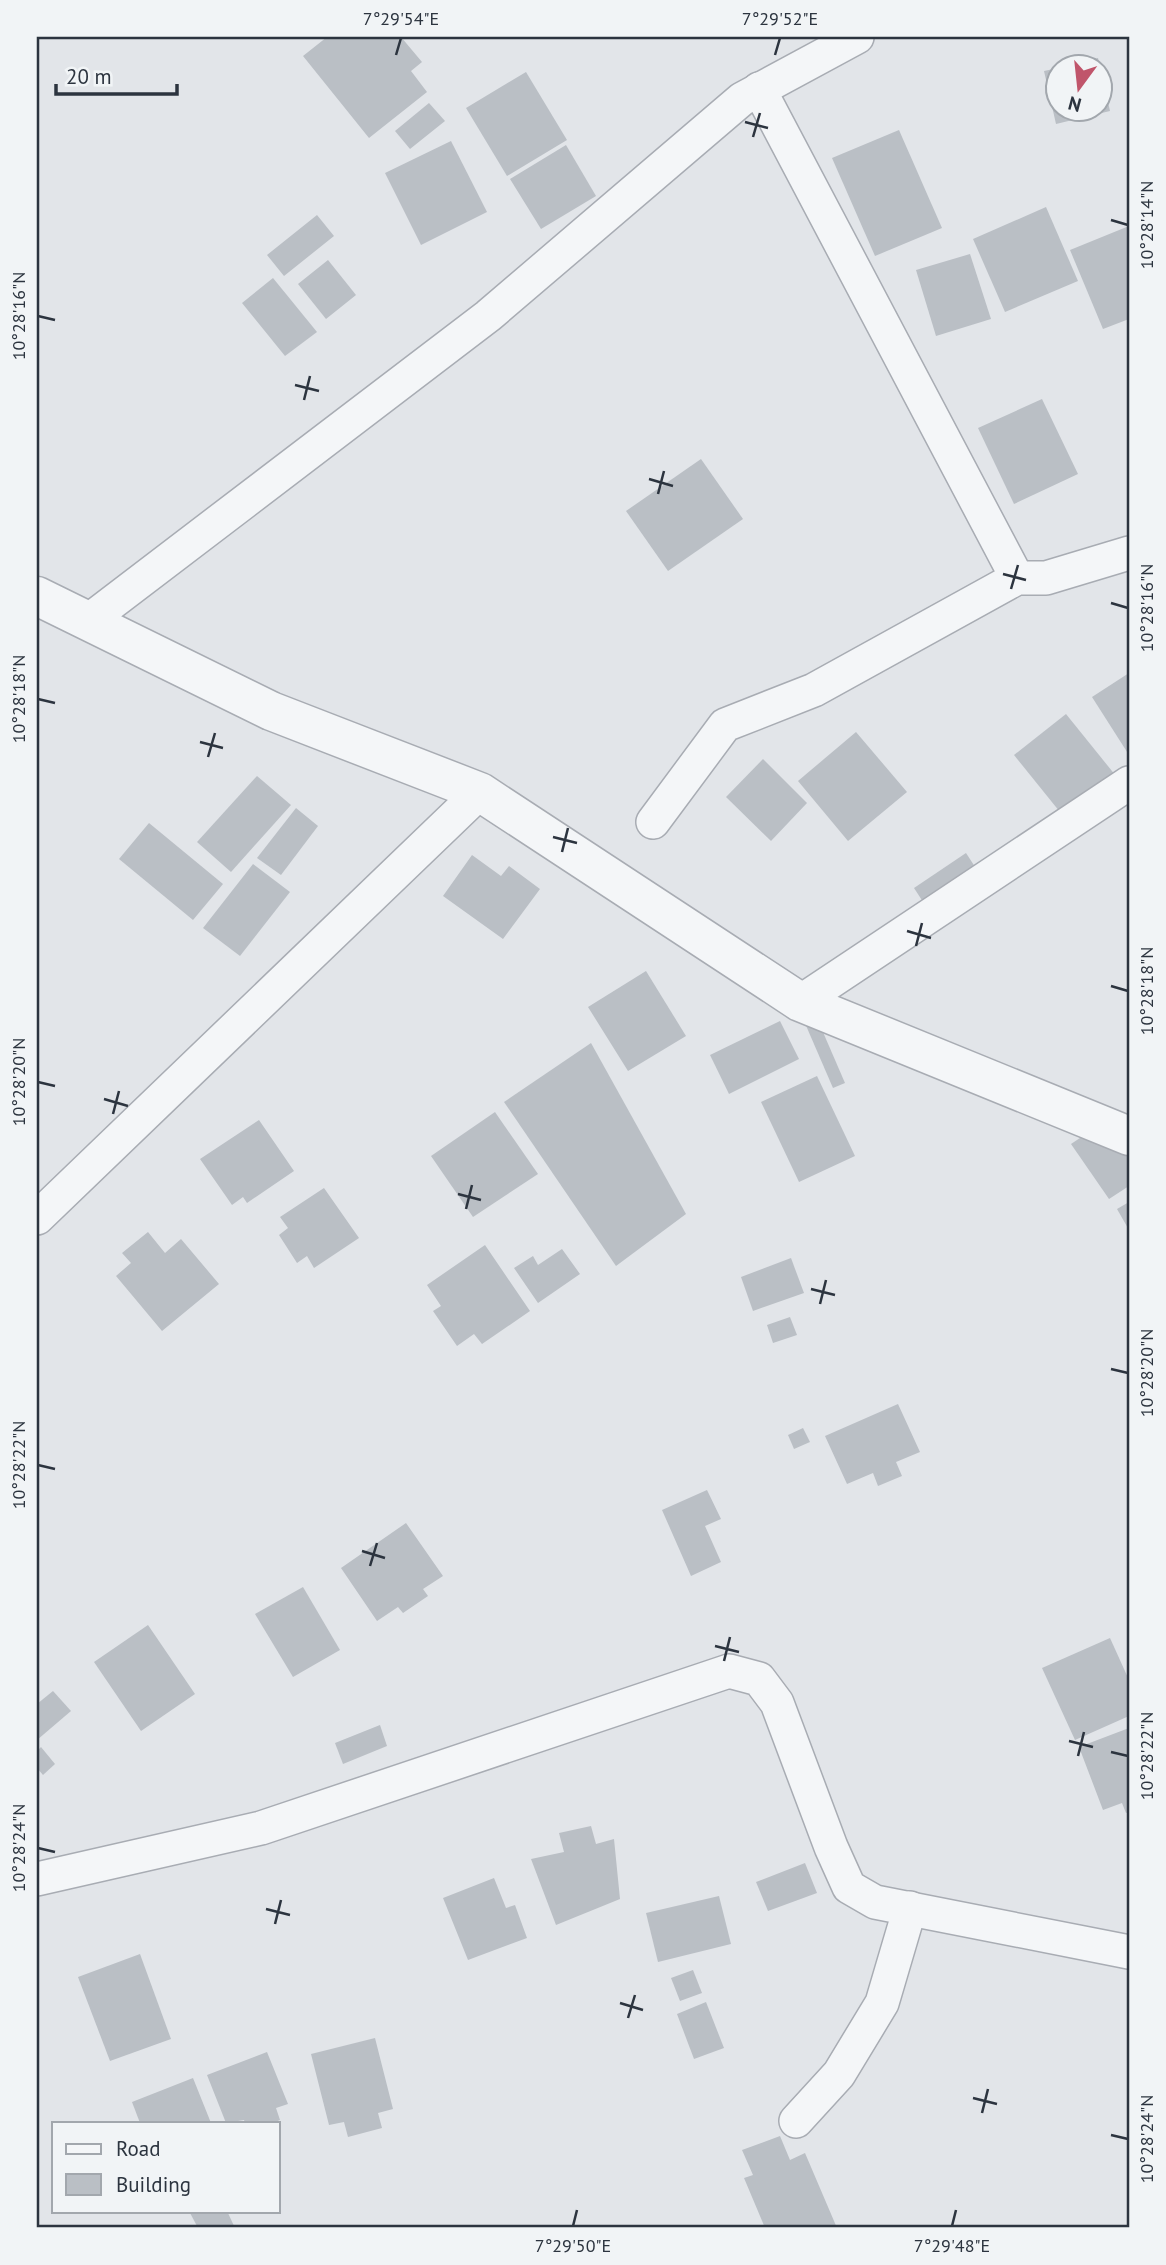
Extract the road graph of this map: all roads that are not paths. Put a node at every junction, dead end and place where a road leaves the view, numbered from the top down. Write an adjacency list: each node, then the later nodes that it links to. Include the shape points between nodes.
1 (857, 37): 2 (street)
2 (759, 89): 4 (street); 6 (street, via 488,316)
3 (1129, 553): 4 (street, via 1046,578)
4 (1017, 578): 9 (street, via 814,690 725,725)
5 (37, 596): 6 (street)
6 (88, 621): 8 (street, via 271,711)
7 (1129, 783): 10 (street)
8 (480, 792): 10 (street); 12 (street)
9 (653, 822)
10 (800, 1002): 11 (street)
11 (1129, 1136)
12 (37, 1218)
13 (37, 1879): 14 (street, via 261,1828 729,1671 759,1679 777,1703 849,1887 875,1902)
14 (910, 1909): 15 (street); 16 (street, via 882,2003 839,2074)
15 (1129, 1952)
16 (796, 2121)

